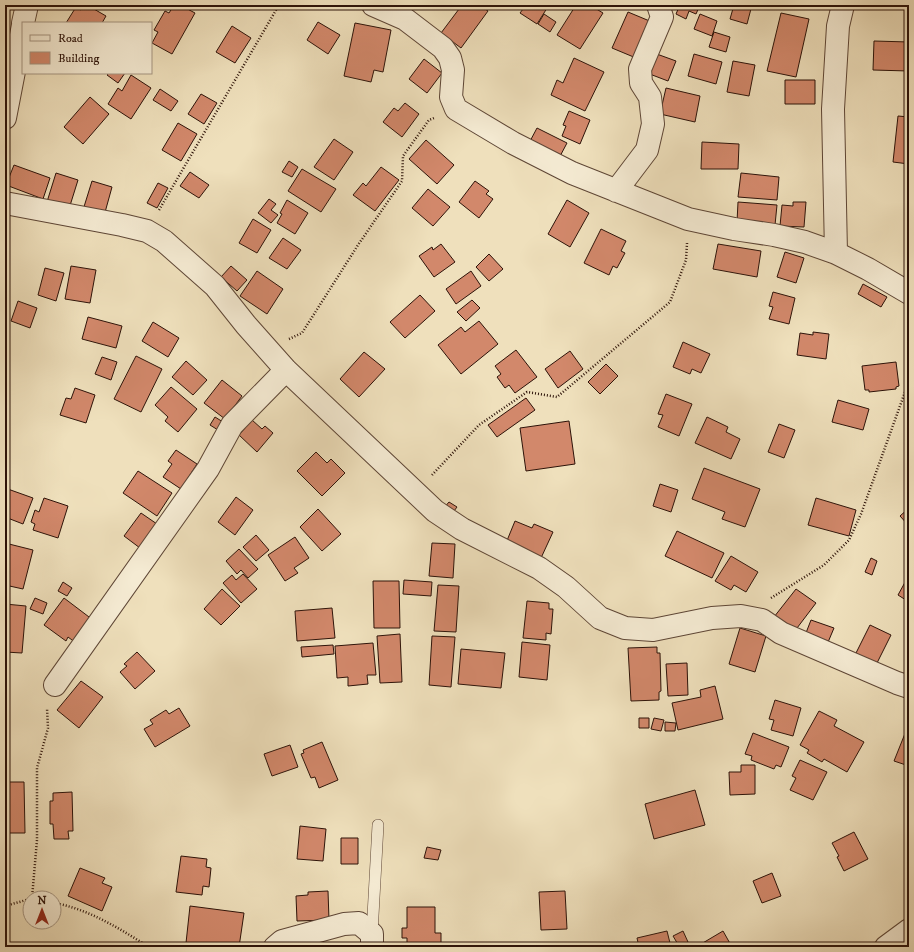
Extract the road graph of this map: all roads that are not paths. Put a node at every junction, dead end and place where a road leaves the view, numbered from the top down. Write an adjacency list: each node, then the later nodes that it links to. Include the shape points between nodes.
1 (27, 5): 5 (street)
2 (373, 5): 8 (street, via 405,19 443,48 450,58 453,70 451,97 456,109 512,143 572,173)
3 (658, 5): 8 (street, via 662,17 640,69 641,83 650,97 653,124 647,150)
4 (843, 5): 10 (street, via 838,26 833,109)
5 (23, 22)
6 (22, 29): 7 (street)
7 (5, 118)
8 (616, 191): 10 (street, via 688,219 790,238)
9 (5, 203): 12 (street, via 122,224 147,231 164,241 215,286)
10 (836, 253): 11 (street)
11 (909, 293)
12 (286, 370): 13 (street, via 232,425 208,469); 14 (street, via 435,511 462,529 539,568 566,587 600,618 625,628 653,630 712,618 741,616 762,620 781,633)
13 (55, 685)
14 (909, 687)
15 (378, 826): 17 (lane)
16 (909, 930): 19 (street)
17 (372, 940): 18 (street, via 359,923 344,924 282,941)
18 (275, 947)
19 (886, 947)

